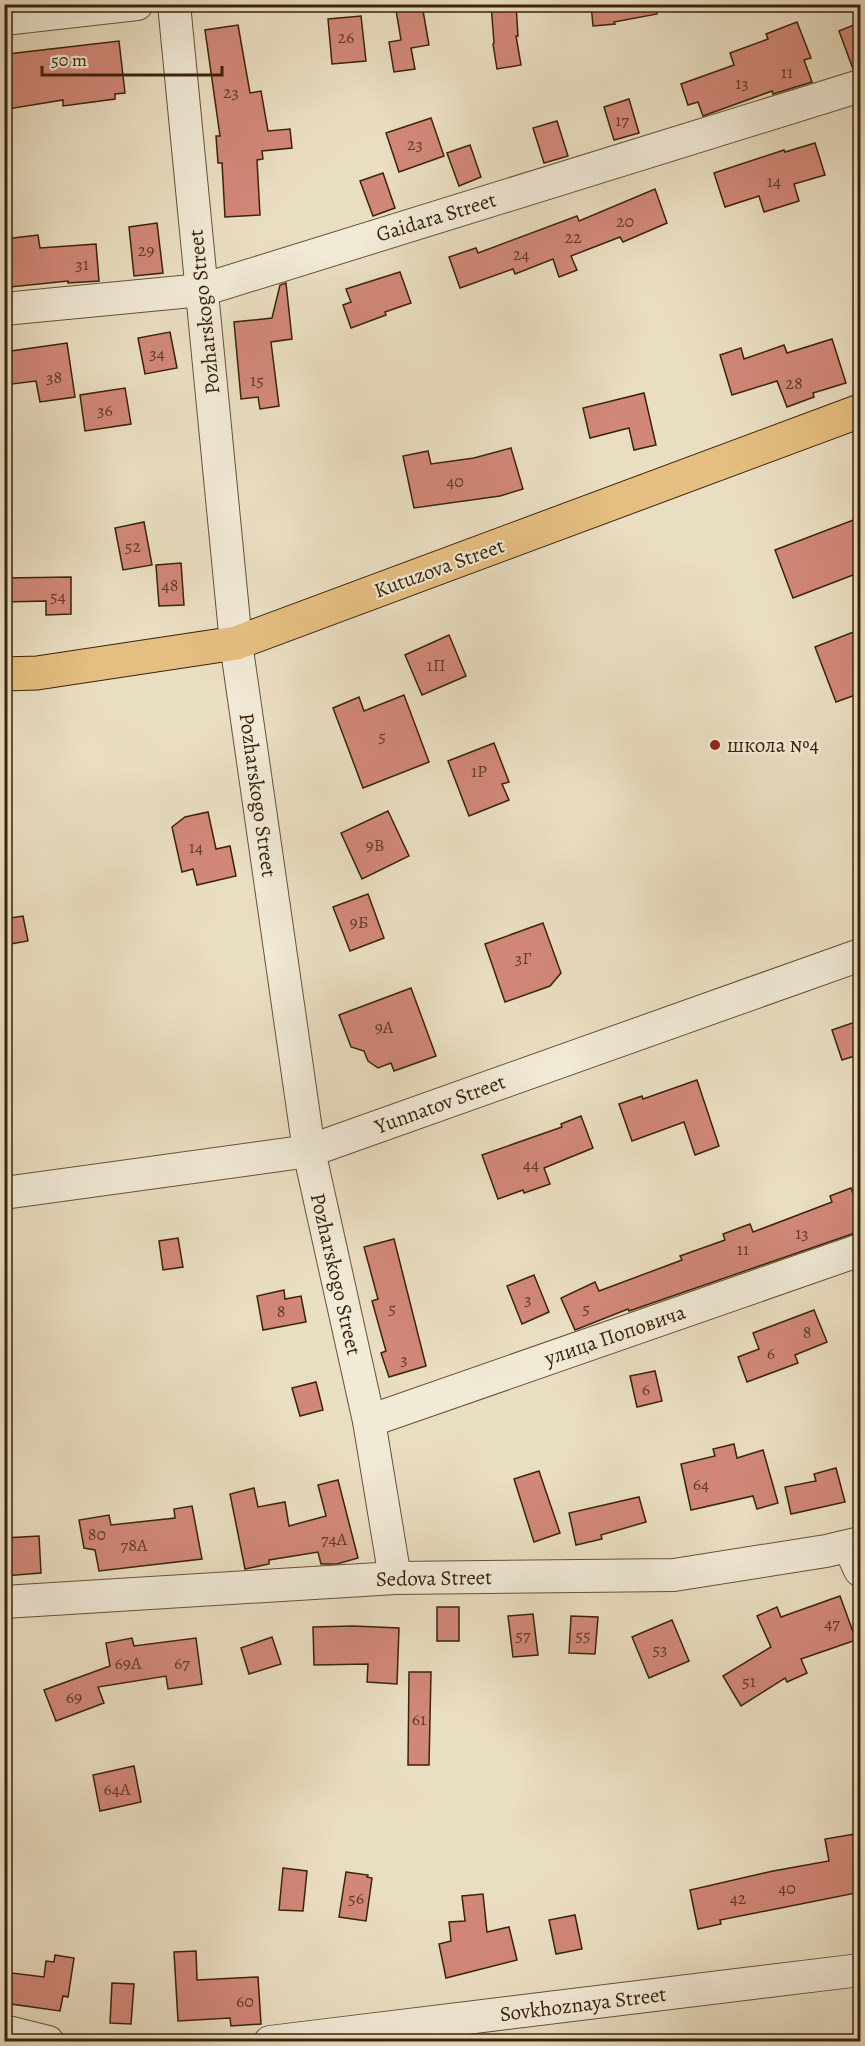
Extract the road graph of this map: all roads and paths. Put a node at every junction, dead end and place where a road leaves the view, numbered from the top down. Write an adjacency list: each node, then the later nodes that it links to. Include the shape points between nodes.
1 (137, 4): 3 (street)
2 (174, 4): 5 (street, Pozharskogo Street)
3 (4, 19)
4 (861, 86): 5 (street, Gaidara Street)
5 (202, 290): 6 (street, Gaidara Street); 8 (street, Pozharskogo Street)
6 (4, 309)
7 (861, 411): 8 (main road, Kutuzova Street)
8 (236, 644): 9 (main road, Kutuzova Street, via 37,673); 11 (street, Pozharskogo Street)
9 (4, 674)
10 (861, 955): 11 (street, Yunnatov Street)
11 (309, 1151): 12 (street, Yunnatov Street); 14 (street, Pozharskogo Street)
12 (4, 1193)
13 (861, 1250): 14 (street, улица Поповича)
14 (369, 1420): 16 (street, Pozharskogo Street)
15 (857, 1553): 16 (street, Sedova Street, via 826,1551 674,1575)
16 (395, 1578): 17 (street, Sedova Street)
17 (4, 1602)
18 (861, 1970): 21 (street, Sovkhoznaya Street)
19 (4, 2031): 20 (street)
20 (48, 2042)
21 (270, 2042)

